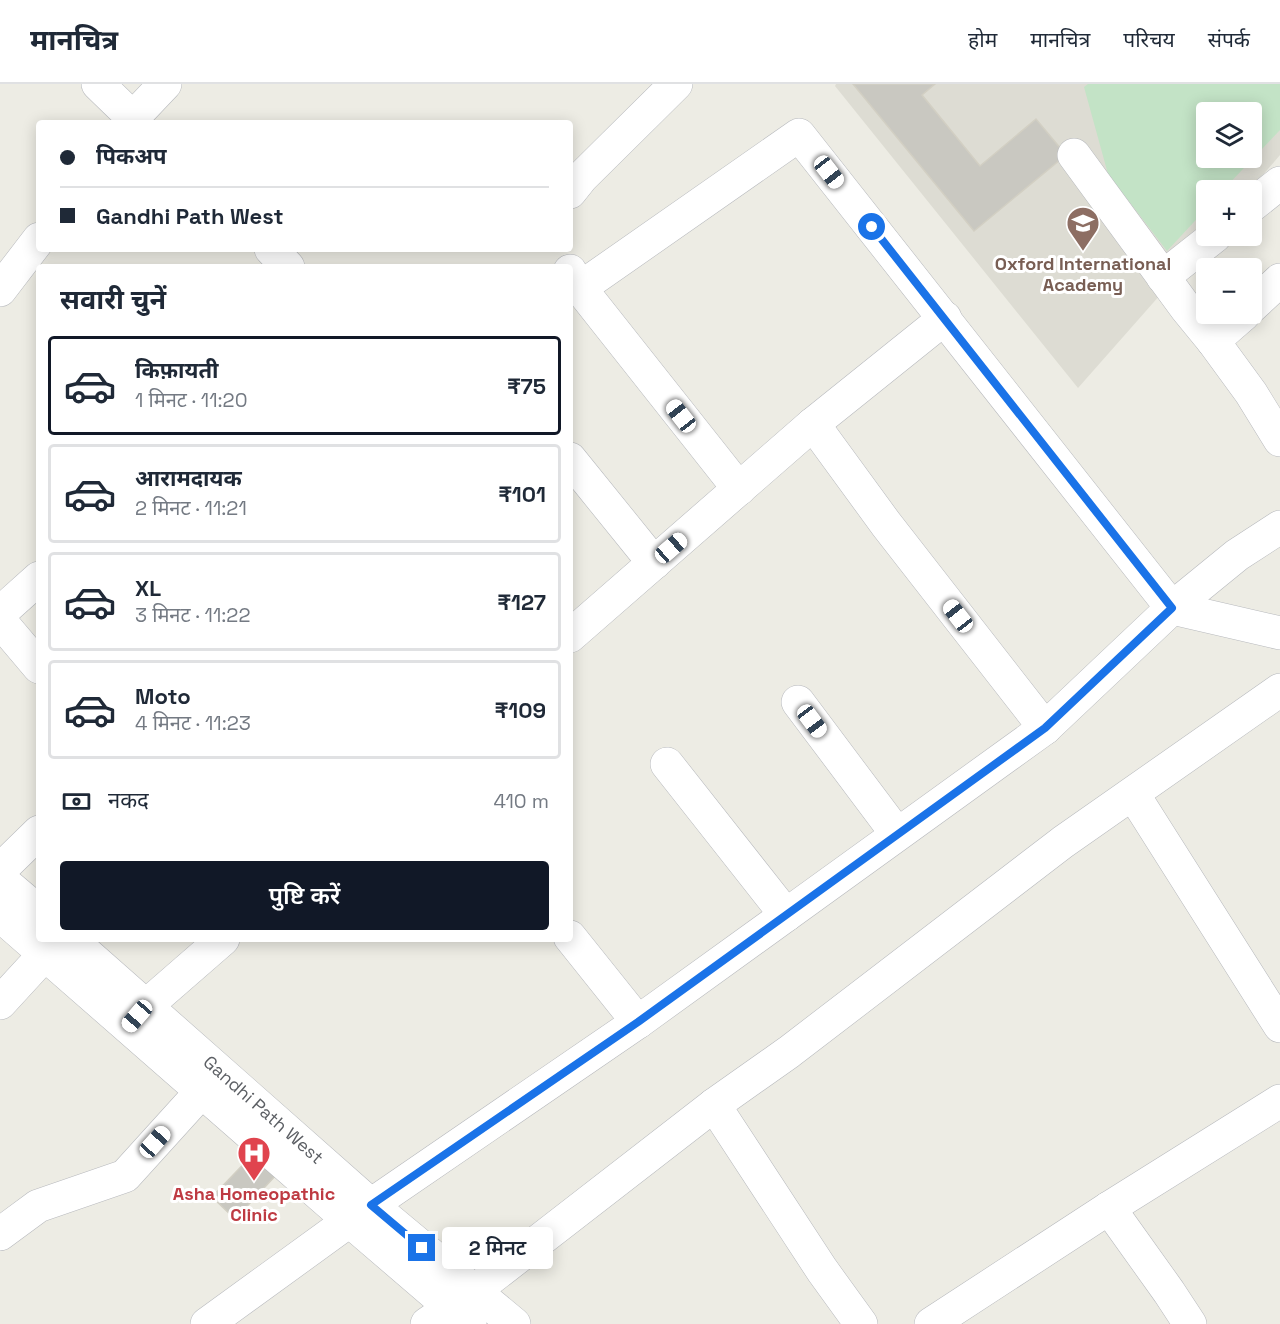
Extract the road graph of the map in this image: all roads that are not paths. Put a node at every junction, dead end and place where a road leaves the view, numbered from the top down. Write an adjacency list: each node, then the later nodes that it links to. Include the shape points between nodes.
1 (98, 84): 4 (street)
2 (165, 84): 4 (street)
3 (676, 84): 7 (street)
4 (131, 120)
5 (1074, 155): 14 (street)
6 (1280, 183): 8 (street)
7 (573, 188)
8 (1262, 197)
9 (36, 242): 16 (street)
10 (1202, 246): 14 (street)
11 (275, 252): 12 (street)
12 (285, 264)
13 (573, 275): 18 (street, via 800,135); 24 (street)
14 (1163, 277): 20 (street)
15 (1280, 280): 17 (street)
16 (0, 290)
17 (1262, 297)
18 (945, 318): 21 (street); 28 (street)
19 (1233, 324): 20 (street)
20 (1213, 341): 22 (street)
21 (813, 424): 24 (street); 36 (street)
22 (1280, 440)
23 (573, 463): 26 (street)
24 (739, 489): 26 (street)
25 (1280, 527): 28 (street, via 1237,555)
26 (654, 563): 31 (street)
27 (36, 581): 29 (street)
28 (1172, 608): 32 (street); 36 (street)
29 (0, 613)
30 (0, 621): 33 (street)
31 (573, 633)
32 (1280, 633)
33 (36, 663)
34 (1280, 690): 38 (street)
35 (798, 702): 39 (street)
36 (1045, 728): 39 (street)
37 (667, 764): 45 (street)
38 (1132, 794): 53 (street); 56 (street)
39 (897, 834): 45 (street)
40 (36, 835): 41 (street)
41 (0, 870)
42 (0, 879): 43 (street)
43 (36, 909)
44 (0, 915): 46 (street, Gandhi Path West)
45 (786, 915): 52 (street)
46 (36, 935)
47 (573, 940): 52 (street)
48 (220, 942): 51 (street)
49 (57, 946): 50 (street); 51 (street, Gandhi Path West)
50 (0, 1004)
51 (137, 1016): 54 (street); 58 (street, Gandhi Path West)
52 (638, 1022): 58 (street)
53 (1280, 1026)
54 (202, 1091): 58 (street); 59 (street, via 125,1176 38,1206)
55 (1280, 1101): 57 (street)
56 (714, 1105): 60 (street); 63 (street)
57 (1109, 1208): 64 (street); 65 (street)
58 (360, 1213): 60 (street, Gandhi Path West); 61 (street)
59 (0, 1234)
60 (455, 1312): 62 (street, Gandhi Path West)
61 (207, 1324)
62 (514, 1324)
63 (861, 1324)
64 (931, 1324)
65 (1190, 1324)

